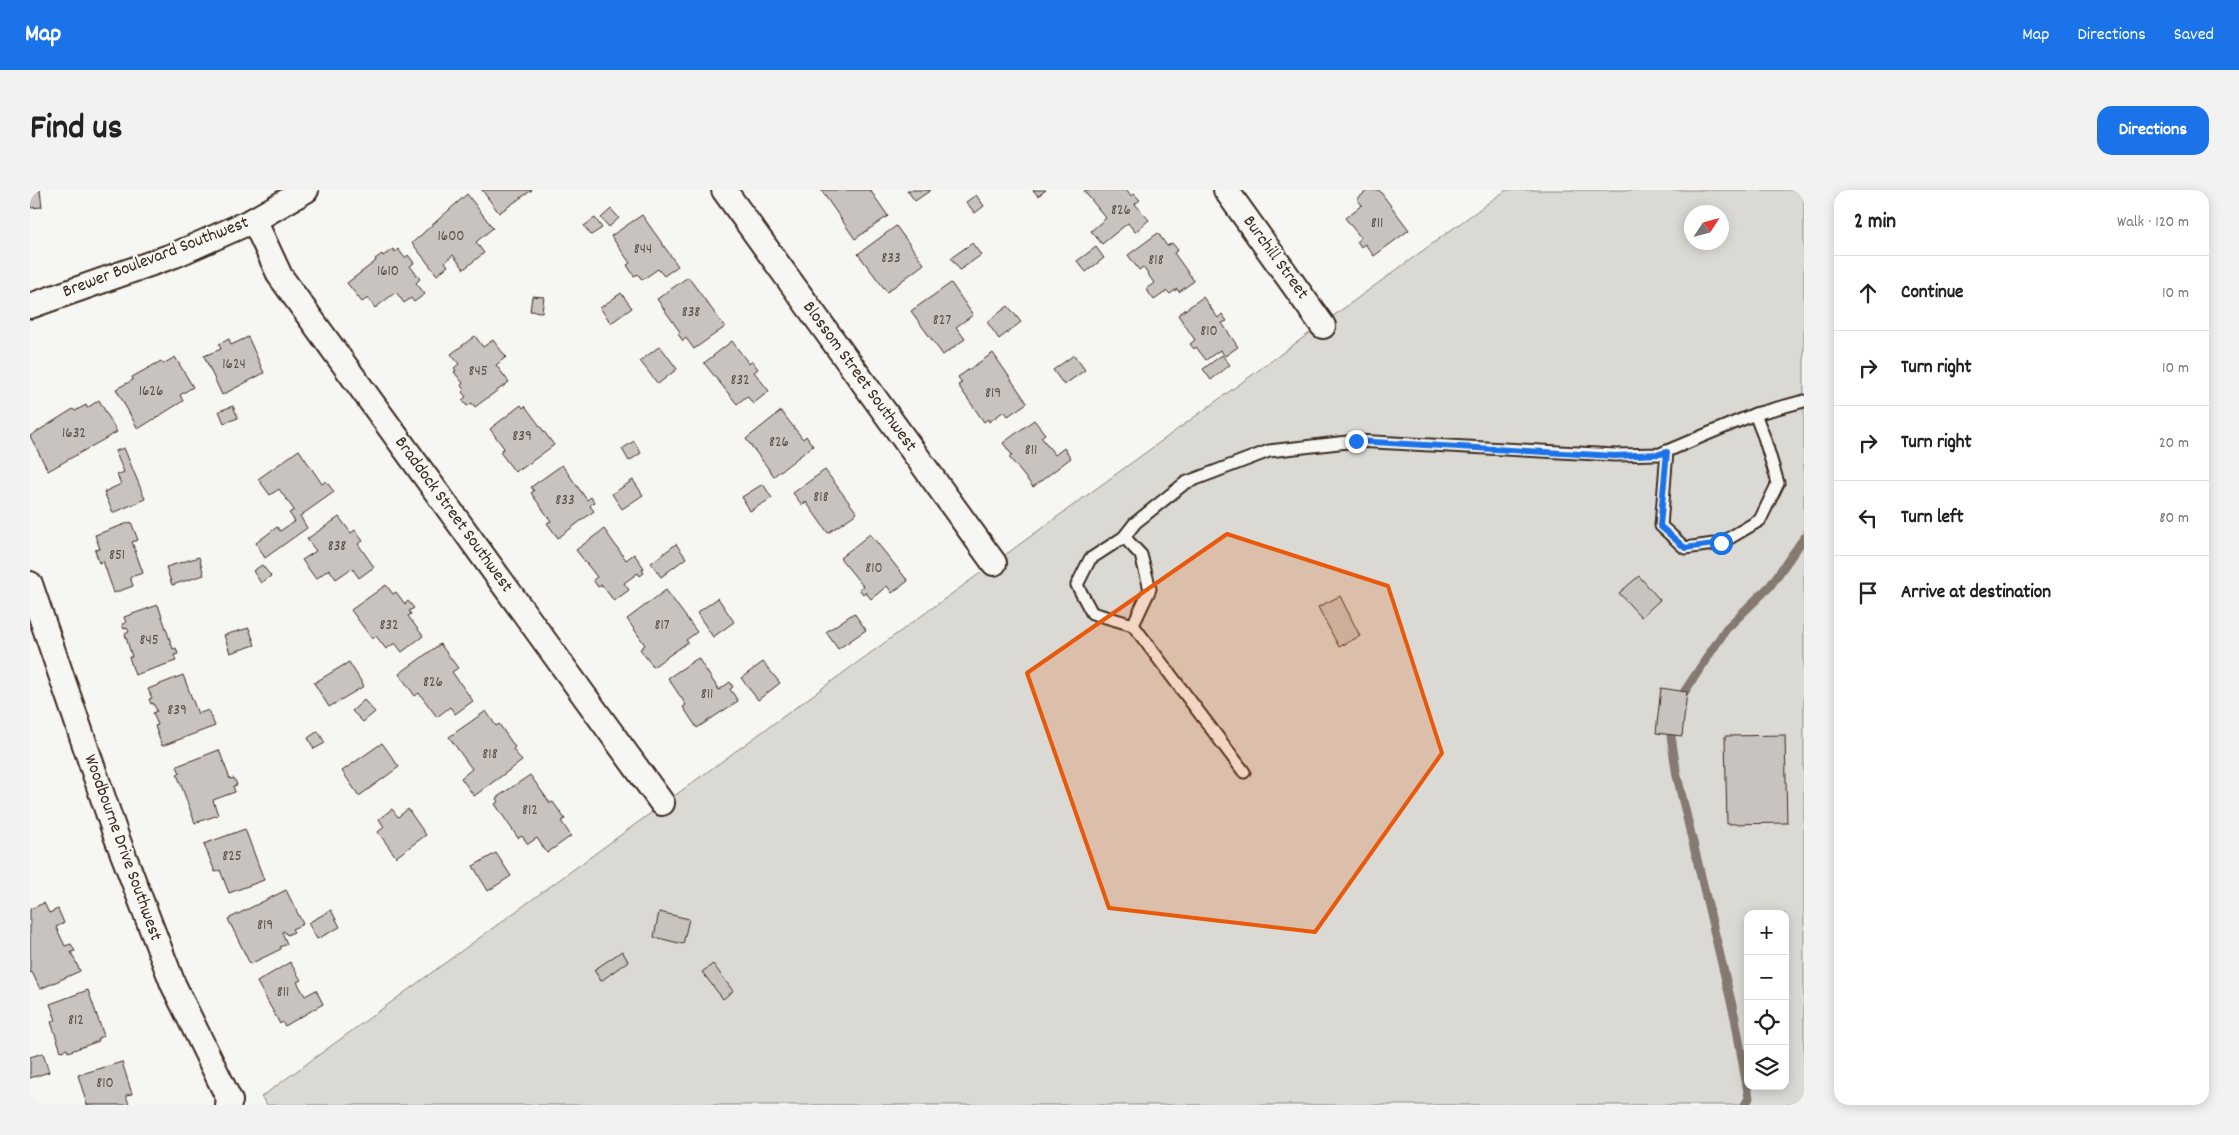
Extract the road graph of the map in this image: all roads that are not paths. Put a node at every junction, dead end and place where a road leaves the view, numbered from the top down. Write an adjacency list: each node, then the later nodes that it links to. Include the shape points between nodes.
1 (306, 190): 4 (street, Brewer Boulevard Southwest)
2 (724, 190): 11 (street, Blossom Street Southwest)
3 (1226, 190): 6 (street, Burchill Street)
4 (254, 220): 5 (street, Brewer Boulevard Southwest, via 174,255); 15 (street, Braddock Street Southwest, via 280,276)
5 (30, 306)
6 (1324, 326)
7 (1804, 402): 8 (lane)
8 (1755, 414): 9 (lane); 9 (lane, via 1778,483 1760,520 1721,543 1685,548 1660,526)
9 (1667, 452): 10 (lane, via 1615,456 1356,441 1269,451 1185,483 1135,523)
10 (1124, 537): 13 (lane, via 1141,555 1150,589); 13 (lane, via 1090,559 1077,585 1092,613)
11 (994, 564)
12 (30, 584): 16 (street, Woodbourne Drive Southwest, via 115,833 173,984 230,1101)
13 (1133, 625): 14 (lane)
14 (1244, 772)
15 (662, 803)
16 (228, 1105)

